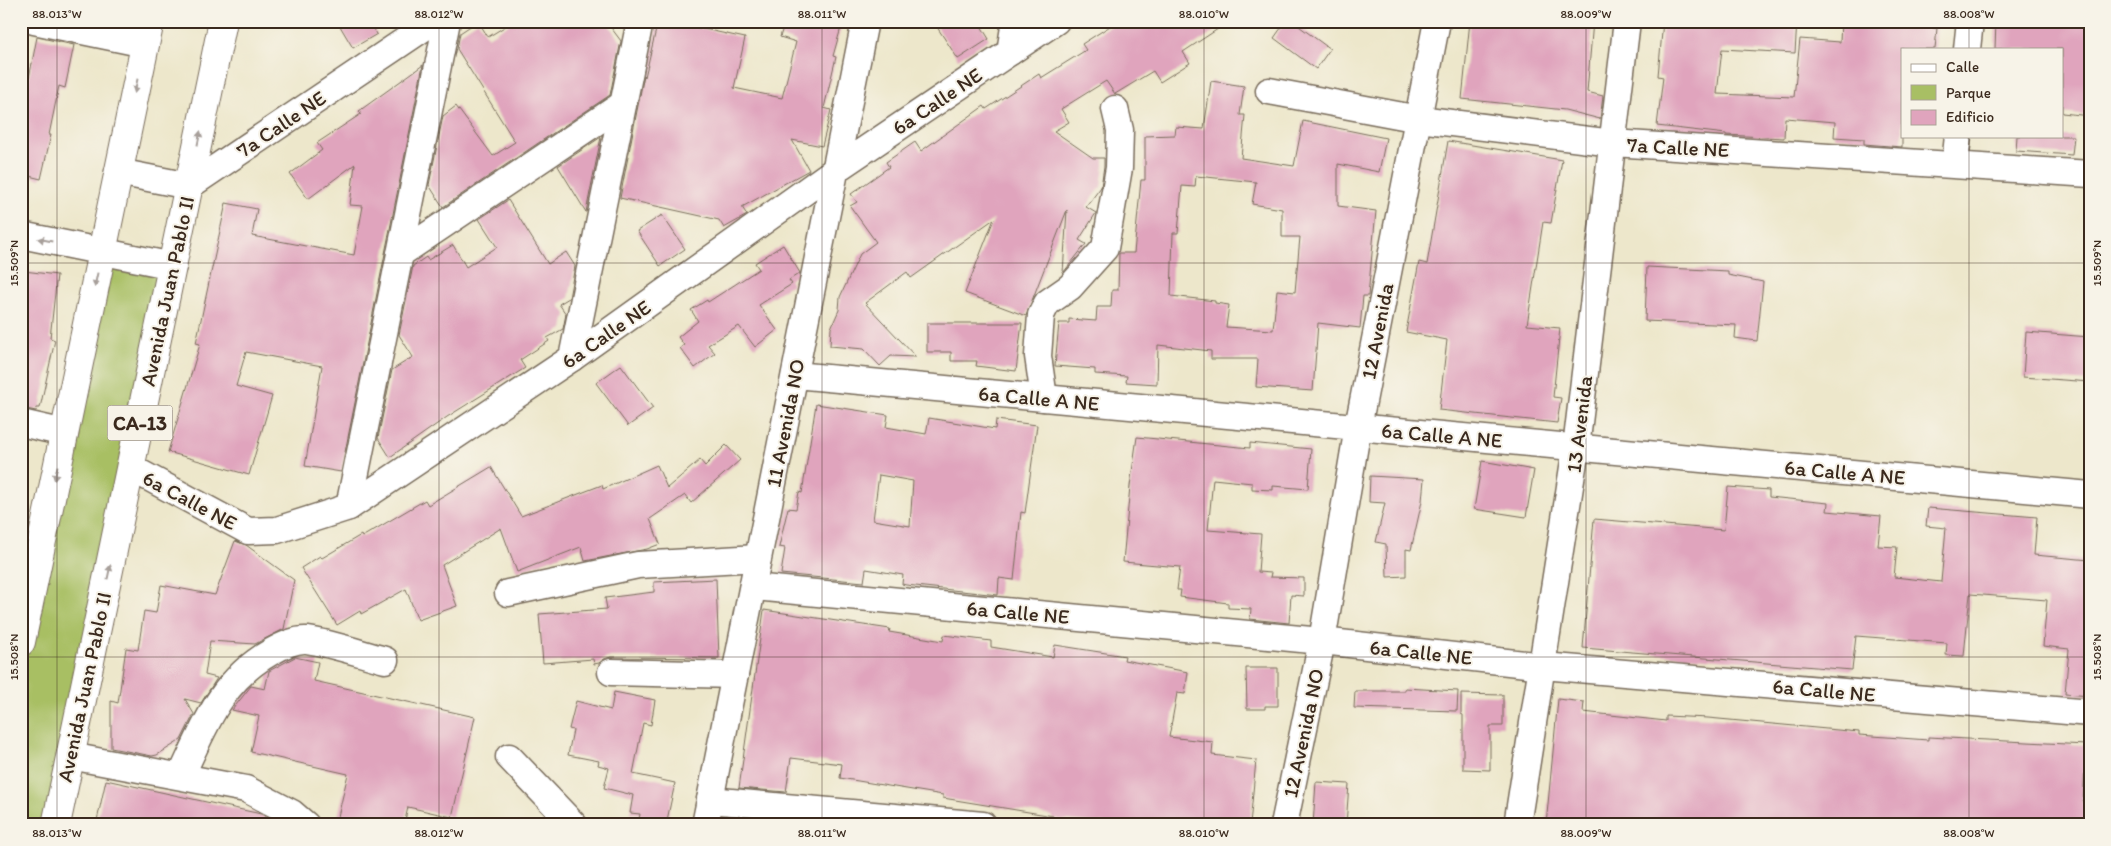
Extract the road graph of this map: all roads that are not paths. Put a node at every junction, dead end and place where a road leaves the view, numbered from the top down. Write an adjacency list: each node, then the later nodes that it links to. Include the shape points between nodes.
1 (34, 21): 12 (street)
2 (223, 21): 25 (highway, Avenida Juan Pablo II / CA-13, one-way to 2)
3 (434, 21): 25 (street, 7a Calle NE)
4 (447, 21): 28 (street)
5 (640, 21): 16 (street)
6 (865, 21): 22 (street, 11 Avenida NO)
7 (1015, 21): 14 (street)
8 (1056, 21): 14 (street, 6a Calle NE)
9 (1437, 21): 18 (street, 12 Avenida)
10 (1627, 21): 20 (street, 13 Avenida)
11 (1970, 21): 13 (street)
12 (148, 32): 23 (highway, one-way to 23)
13 (1967, 48)
14 (1010, 52): 22 (street, 6a Calle NE)
15 (1270, 91): 18 (street, 7a Calle NE)
16 (623, 104): 28 (street); 30 (street)
17 (1115, 109): 32 (street, via 1120,130 1119,168 1106,248 1070,287 1047,303 1041,316 1038,356)
18 (1419, 119): 20 (street, 7a Calle NE); 34 (street, 12 Avenida)
19 (1958, 138): 21 (street)
20 (1613, 143): 21 (street, 7a Calle NE); 36 (street, 13 Avenida)
21 (1955, 164): 24 (street, 7a Calle NE)
22 (835, 170): 30 (street, 6a Calle NE); 31 (street, 11 Avenida NO)
23 (118, 172): 25 (street); 27 (highway)
24 (2090, 174)
25 (189, 186): 29 (highway, Avenida Juan Pablo II / CA-13)
26 (21, 235): 27 (street, one-way to 26)
27 (102, 251): 29 (street); 35 (highway, one-way to 35)
28 (400, 254): 39 (street)
29 (173, 266): 37 (highway, Avenida Juan Pablo II / CA-13)
30 (572, 358): 39 (street, 6a Calle NE)
31 (795, 375): 32 (street, 6a Calle A NE); 40 (street, 11 Avenida NO)
32 (1044, 398): 34 (street, 6a Calle A NE)
33 (21, 424): 35 (street)
34 (1358, 427): 36 (street, 6a Calle A NE); 44 (street, 12 Avenida)
35 (65, 432): 43 (highway, one-way to 43)
36 (1576, 448): 38 (street, 6a Calle A NE); 47 (street, 13 Avenida)
37 (131, 468): 39 (street, 6a Calle NE, via 248,531 277,530); 51 (highway, Avenida Juan Pablo II / CA-13, one-way to 37)
38 (2090, 495)
39 (349, 508)
40 (758, 558): 41 (street, 11 Avenida NO); 42 (street, via 638,565)
41 (753, 587): 44 (street, 6a Calle NE); 49 (street, 11 Avenida NO)
42 (508, 593)
43 (25, 601): 45 (highway)
44 (1322, 641): 47 (street, 6a Calle NE); 59 (street, 12 Avenida NO)
45 (21, 642)
46 (385, 660): 53 (street, via 306,640 284,645 243,671 230,686 209,716)
47 (1543, 666): 50 (street, 6a Calle NE); 60 (street, 13 Avenida)
48 (611, 672): 49 (street)
49 (735, 676): 54 (street, 11 Avenida NO)
50 (2090, 713)
51 (70, 756): 53 (street); 55 (highway, Avenida Juan Pablo II / CA-13)
52 (510, 757): 57 (street)
53 (181, 776): 56 (street, via 246,789 292,813)
54 (708, 812): 58 (street)
55 (56, 825)
56 (306, 825)
57 (574, 825)
58 (983, 825)
59 (1284, 825)
60 (1517, 825)

